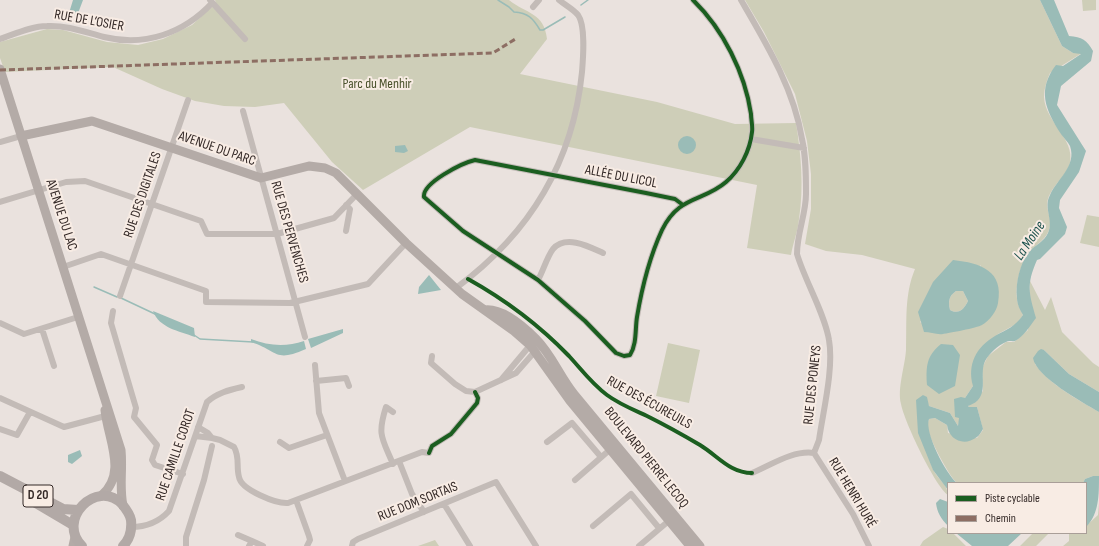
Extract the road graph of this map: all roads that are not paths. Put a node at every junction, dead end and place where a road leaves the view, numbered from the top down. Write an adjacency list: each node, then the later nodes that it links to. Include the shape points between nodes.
1 (539, 0): 6 (street)
2 (559, 0): 17 (street, via 578,15 581,21 583,60 580,96 574,122)
3 (693, 0): 13 (street, via 718,30 738,70 750,110 753,131)
4 (741, 0): 16 (street, RUE DES PONEYS, via 774,60 786,88)
5 (211, 1): 7 (street, RUE DE L’OSIER, via 183,27 151,39 120,40 63,26 46,26); 8 (street)
6 (533, 7)
7 (0, 39)
8 (245, 39)
9 (0, 69): 12 (street, AVENUE DU LAC)
10 (188, 100): 15 (street, RUE DES DIGITALES)
11 (243, 111): 18 (street, RUE DES PERVENCHES)
12 (21, 136): 14 (street); 15 (street, AVENUE DU PARC, via 92,121); 19 (street, AVENUE DU LAC)
13 (751, 139): 16 (street); 24 (street, via 742,163 734,175 725,183)
14 (0, 142)
15 (172, 148): 18 (street, AVENUE DU PARC); 22 (street, RUE DES DIGITALES)
16 (804, 148): 62 (street, RUE DES PONEYS, via 806,196 797,254 829,340 830,359 819,440)
17 (554, 176): 24 (street, ALLÉE DU LICOL, via 675,199); 28 (street, via 518,231); 28 (street, ALLÉE DU LICOL, via 475,160 467,162 426,187 424,197 436,209 462,231)
18 (261, 178): 20 (street, AVENUE DU PARC, via 316,166 336,173); 26 (street, RUE DES PERVENCHES)
19 (39, 190): 21 (street); 22 (street, via 66,182 85,181); 31 (street, AVENUE DU LAC)
20 (357, 194): 23 (street); 27 (street, AVENUE DU PARC)
21 (0, 202)
22 (152, 204): 26 (street, via 201,221 207,234); 30 (street, RUE DES DIGITALES)
23 (346, 205): 25 (street, via 350,209); 26 (street, via 334,218)
24 (683, 205): 32 (street, via 668,220 656,246 641,296 633,350 630,355 616,353 585,321)
25 (346, 231)
26 (277, 234): 35 (street, RUE DES PERVENCHES)
27 (406, 243): 33 (street, AVENUE DU PARC); 35 (street, via 368,284)
28 (496, 253): 32 (street); 33 (street)
29 (603, 253): 32 (street, via 582,244 563,243 554,249)
30 (131, 265): 31 (street, via 101,254); 34 (street, RUE DES DIGITALES); 35 (street, via 206,291 206,302)
31 (63, 267): 37 (street, AVENUE DU LAC)
32 (538, 280)
33 (456, 288): 41 (street, BOULEVARD PIERRE LECOQ)
34 (120, 296)
35 (296, 302): 40 (street, RUE DES PERVENCHES)
36 (113, 311): 67 (street, via 111,323 136,408 134,417 157,445 152,460 155,465)
37 (78, 317): 39 (street); 52 (street, AVENUE DU LAC)
38 (0, 323): 39 (street, via 24,334)
39 (42, 329): 44 (street)
40 (305, 337)
41 (536, 345): 48 (street, via 500,381); 61 (street, BOULEVARD PIERRE LECOQ)
42 (432, 356): 48 (street, via 431,363 455,384 466,391)
43 (315, 365): 45 (street)
44 (54, 366)
45 (316, 381): 46 (street, via 346,378); 55 (street, via 319,413)
46 (349, 386)
47 (242, 387): 53 (street, RUE CAMILLE COROT, via 212,397 207,402)
48 (475, 392): 64 (street, via 477,403 451,434 432,446 429,454 422,452)
49 (0, 398): 50 (street)
50 (30, 412): 52 (street, via 64,427); 54 (street, via 17,436)
51 (393, 412): 65 (street, via 386,407 380,424 380,433)
52 (108, 415): 72 (street, AVENUE DU LAC, via 115,474 108,490); 75 (street, AVENUE DU LAC, via 121,450 120,490)
53 (198, 427): 56 (street, RUE CAMILLE COROT); 57 (street)
54 (0, 429)
55 (327, 435): 58 (street, via 289,448); 70 (street)
56 (195, 436): 57 (street); 67 (street, RUE CAMILLE COROT)
57 (212, 438): 73 (street, via 234,447 238,459 238,477 245,487 282,504)
58 (280, 442)
59 (547, 442): 63 (street, via 572,423)
60 (212, 446): 88 (street, via 186,537)
61 (613, 447): 63 (street); 78 (street, BOULEVARD PIERRE LECOQ)
62 (814, 453): 66 (street, via 791,455); 97 (street, RUE HENRI HURÉ)
63 (601, 457): 69 (street)
64 (399, 461): 65 (street); 77 (street, via 412,494)
65 (393, 464): 70 (street)
66 (752, 473)
67 (183, 474): 81 (street, RUE CAMILLE COROT, via 172,507 164,517 149,525)
68 (0, 476): 76 (main road, D 20, via 63,509)
69 (575, 480)
70 (345, 481): 73 (street)
71 (0, 482): 79 (main road, D 20)
72 (101, 496): 75 (main road, via 111,498); 76 (main road, via 92,498)
73 (296, 500): 90 (street, via 310,540)
74 (444, 504): 77 (street, RUE DOM SORTAIS); 92 (street); 93 (street, RUE DOM SORTAIS, via 496,482)
75 (123, 506): 81 (main road, via 130,518)
76 (78, 510): 79 (main road)
77 (424, 512): 91 (street, RUE DOM SORTAIS, via 358,539)
78 (672, 518): 82 (street); 95 (street, BOULEVARD PIERRE LECOQ); 96 (street, BOULEVARD PIERRE LECOQ)
79 (73, 525): 84 (main road)
80 (593, 526): 82 (street, via 631,494)
81 (131, 527): 86 (main road)
82 (659, 528): 94 (street)
83 (238, 535): 85 (street)
84 (74, 542): 87 (main road)
85 (251, 543): 89 (street)
86 (125, 545)
87 (82, 546)
88 (186, 546)
89 (263, 546)
90 (307, 546)
91 (352, 546)
92 (470, 546)
93 (536, 546)
94 (639, 546)
95 (690, 546)
96 (700, 546)
97 (869, 546)

